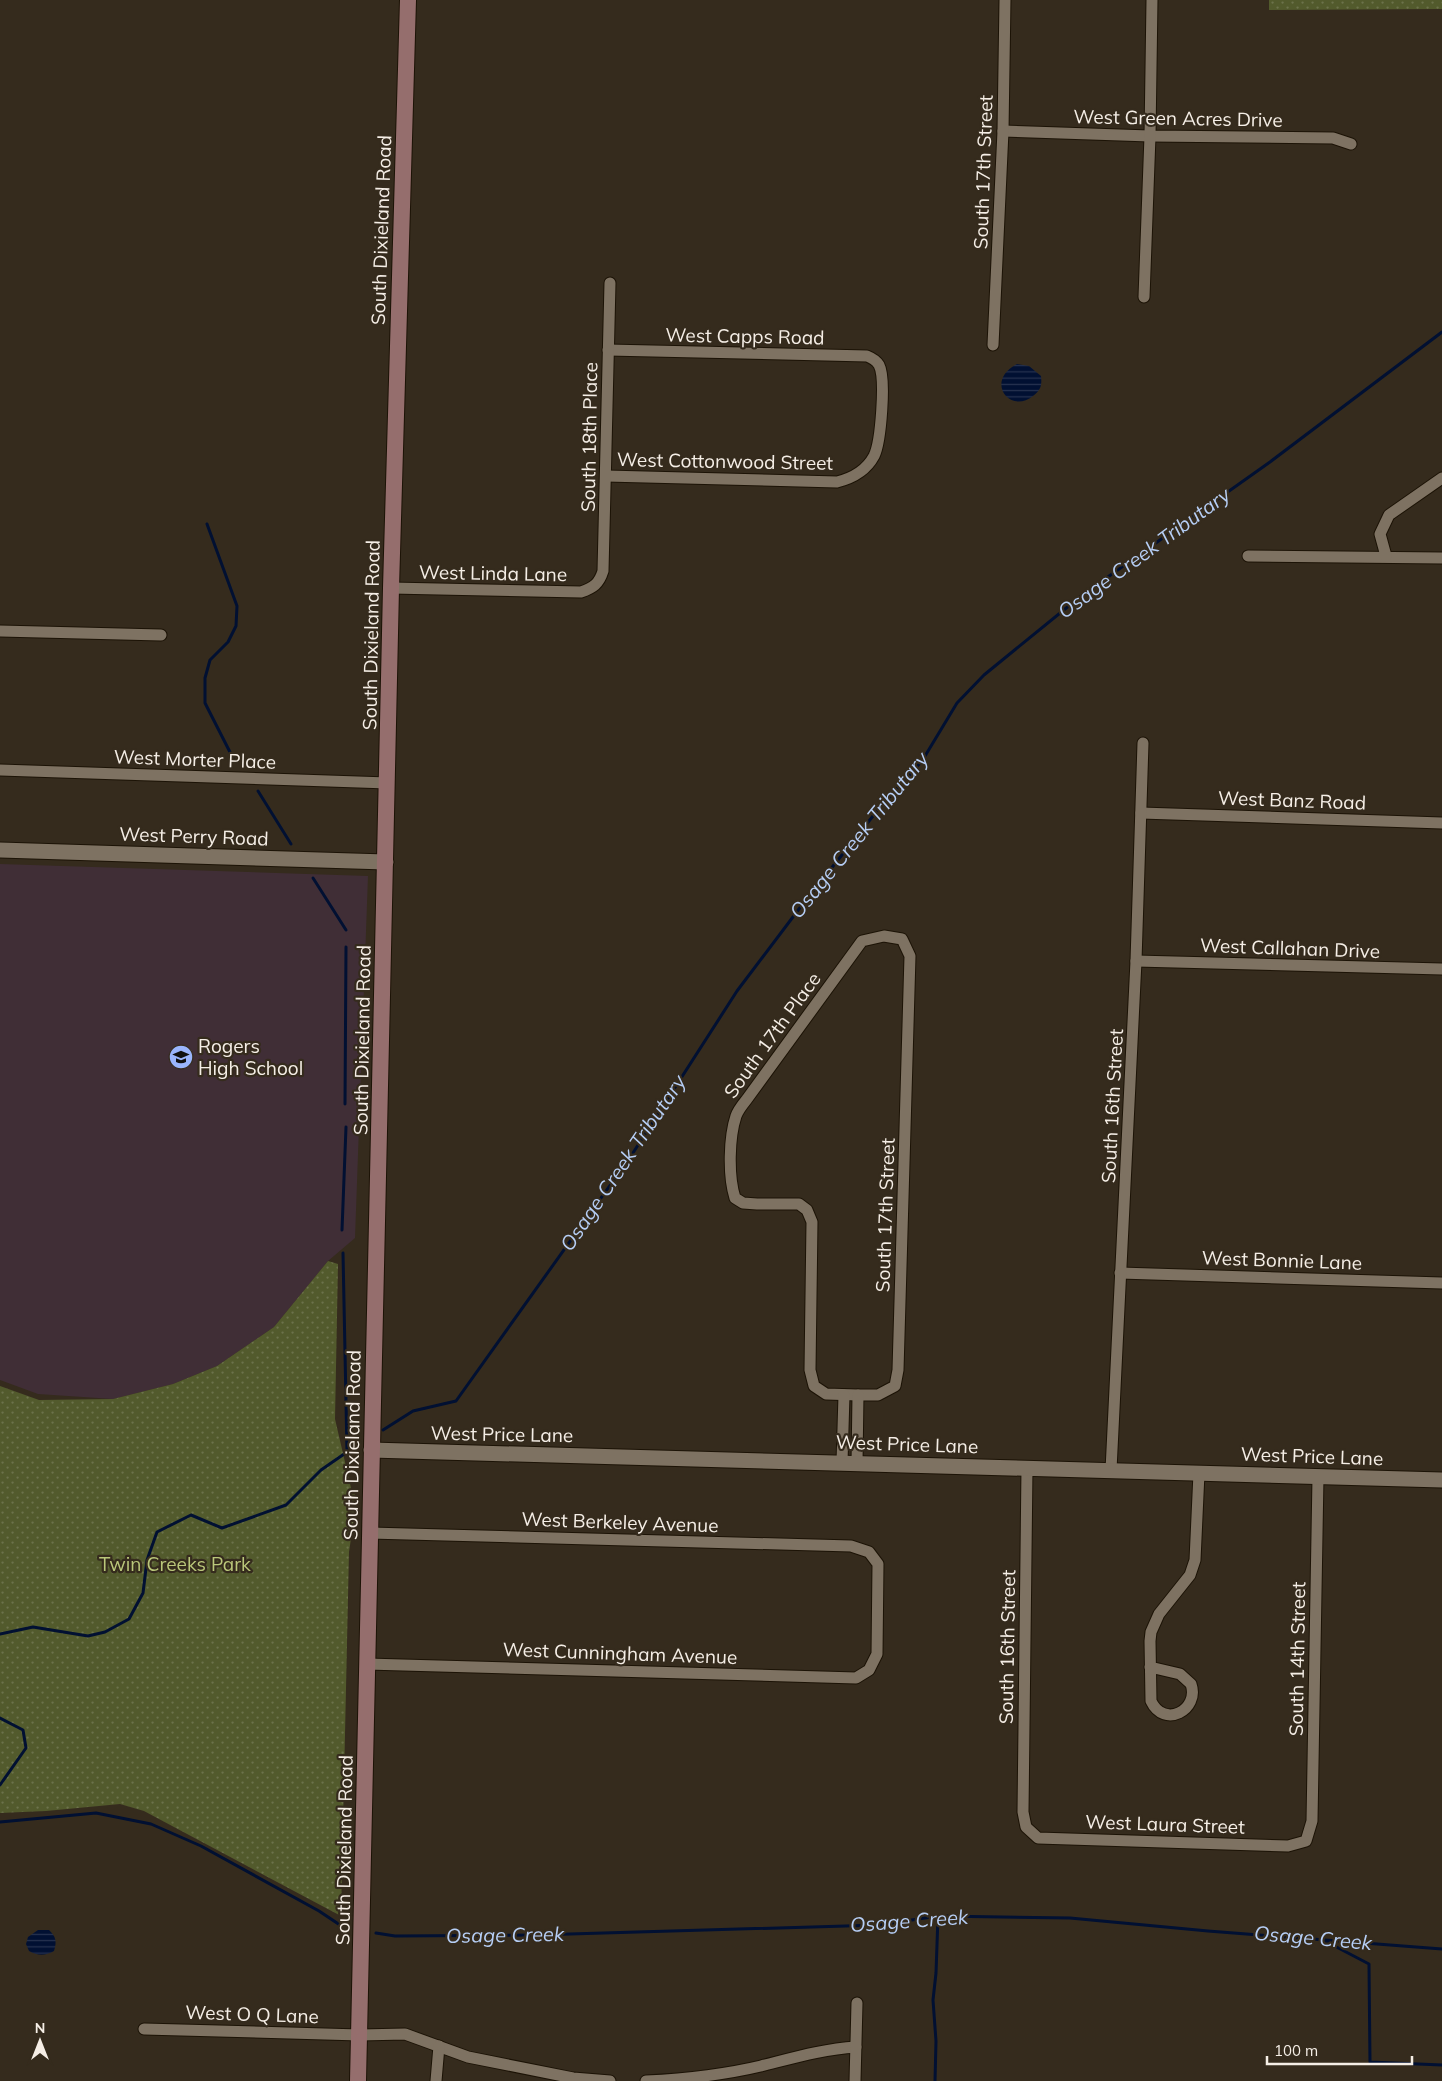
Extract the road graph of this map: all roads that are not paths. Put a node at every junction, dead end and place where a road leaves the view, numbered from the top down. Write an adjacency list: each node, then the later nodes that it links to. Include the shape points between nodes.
1 (408, 0): 17 (main road, South Dixieland Road)
2 (1005, 0): 4 (street, South 17th Street)
3 (1152, 0): 5 (street)
4 (1003, 130): 5 (street, West Green Acres Drive); 9 (street, South 17th Street)
5 (1150, 136): 6 (street, West Green Acres Drive, via 1333,138); 8 (street)
6 (1350, 144)
7 (610, 284): 10 (street, South 18th Place)
8 (1144, 296)
9 (993, 345)
10 (608, 350): 11 (street, West Capps Road, via 867,356 874,359 879,364 882,389 879,442); 12 (street, South 18th Place)
11 (867, 465): 12 (street, West Cottonwood Street, via 856,476 838,482)
12 (606, 476): 18 (street, South 18th Place, via 603,571)
13 (1442, 478): 15 (street, via 1388,515 1380,534)
14 (1248, 556): 15 (street)
15 (1386, 556): 16 (street)
16 (1442, 558)
17 (391, 588): 18 (street, West Linda Lane, via 581,592); 23 (main road, South Dixieland Road)
18 (593, 588)
19 (0, 631): 20 (street)
20 (161, 635)
21 (1143, 743): 24 (street, South 16th Street)
22 (0, 770): 23 (street, West Morter Place)
23 (388, 783): 27 (main road, South Dixieland Road)
24 (1141, 813): 25 (street, West Banz Road); 29 (street, South 16th Street)
25 (1442, 823)
26 (0, 850): 27 (street, West Perry Road)
27 (386, 862): 35 (main road, South Dixieland Road)
28 (902, 939): 33 (street, South 17th Place, via 884,936 862,941 737,1114 732,1136 731,1185 735,1198 750,1204 799,1204 807,1210 812,1222 810,1370 814,1386 826,1394); 34 (street, South 17th Street, via 910,956 898,1370 895,1386 878,1395)
29 (1136, 961): 30 (street, West Callahan Drive); 31 (street, South 16th Street)
30 (1442, 969)
31 (1120, 1273): 32 (street, West Bonnie Lane); 38 (street, South 16th Street)
32 (1442, 1283)
33 (844, 1395): 34 (street, South 17th Place); 36 (street)
34 (858, 1395): 36 (street)
35 (371, 1450): 36 (street, West Price Lane); 42 (main road, South Dixieland Road)
36 (850, 1463): 37 (street, West Price Lane)
37 (1027, 1468): 38 (street, West Price Lane); 46 (street, South 16th Street, via 1023,1812)
38 (1111, 1470): 39 (street, West Price Lane)
39 (1199, 1473): 40 (street, West Price Lane); 44 (street, via 1195,1560 1190,1575 1155,1621 1150,1641)
40 (1318, 1477): 41 (street, West Price Lane); 47 (street, South 14th Street, via 1312,1821)
41 (1442, 1480)
42 (370, 1532): 43 (main road, South Dixieland Road); 45 (street, West Berkeley Avenue, via 852,1546 869,1552 878,1564 877,1654)
43 (367, 1664): 45 (street, West Cunningham Avenue, via 856,1678); 50 (main road, South Dixieland Road)
44 (1150, 1667): 44 (street, via 1151,1701 1155,1709 1167,1715 1186,1709 1192,1696 1191,1684 1180,1674)
45 (869, 1670)
46 (1026, 1827): 47 (street, West Laura Street, via 1038,1838 1288,1846)
47 (1306, 1841)
48 (857, 2003): 52 (street)
49 (144, 2029): 50 (street, West O Q Lane)
50 (360, 2035): 51 (street, West O Q Lane, via 405,2034); 55 (main road, South Dixieland Road)
51 (439, 2046): 54 (street, West O Q Lane, via 468,2057); 56 (street)
52 (856, 2046): 53 (street, via 818,2051); 59 (street)
53 (713, 2078): 58 (street)
54 (573, 2080): 57 (street, West O Q Lane)
55 (358, 2081)
56 (436, 2081)
57 (610, 2081)
58 (646, 2081)
59 (855, 2081)

